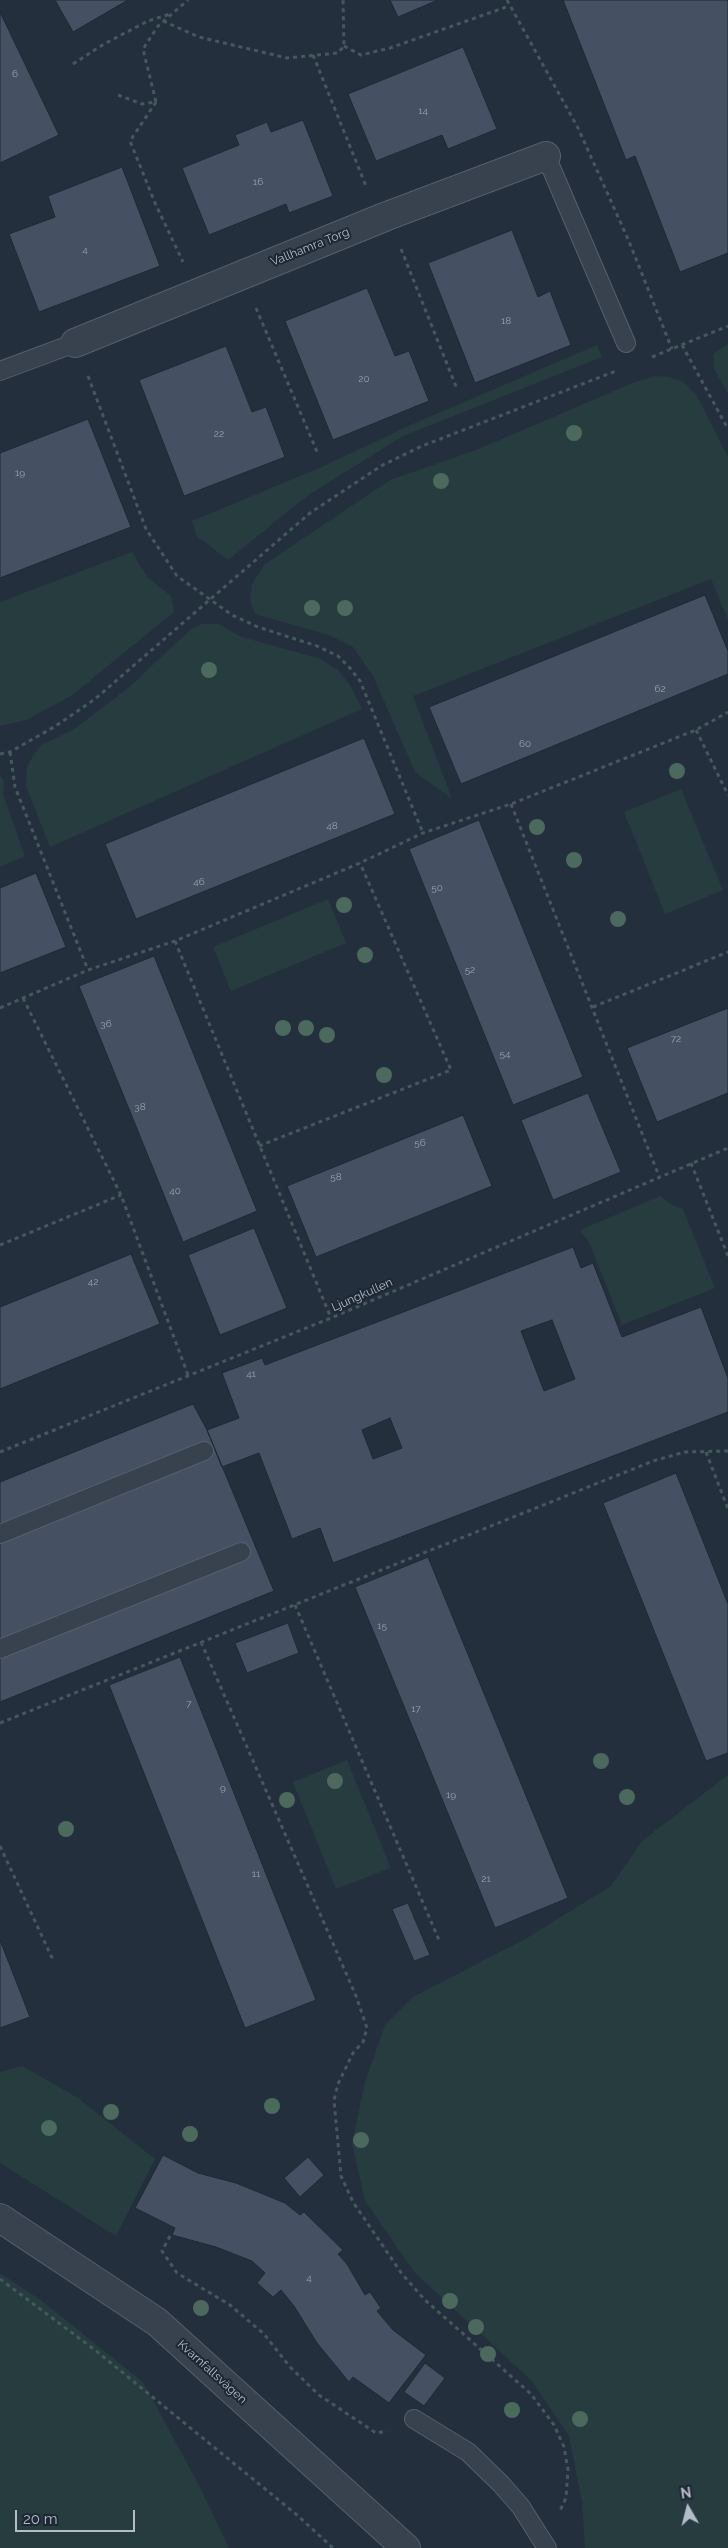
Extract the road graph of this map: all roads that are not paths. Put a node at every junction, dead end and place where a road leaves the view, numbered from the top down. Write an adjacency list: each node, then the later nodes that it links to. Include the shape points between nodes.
1 (546, 156): 2 (lane); 3 (street, Vallhamra Torg, via 387,216)
2 (626, 342)
3 (75, 343): 4 (lane)
4 (0, 371)
5 (204, 1451): 6 (lane)
6 (0, 1534)
7 (241, 1552): 8 (lane)
8 (0, 1649)
9 (0, 2218): 12 (street, Kvarnfallsvägen, via 157,2322)
10 (414, 2419): 11 (lane, via 468,2452 521,2507)
11 (546, 2545)
12 (406, 2548)

